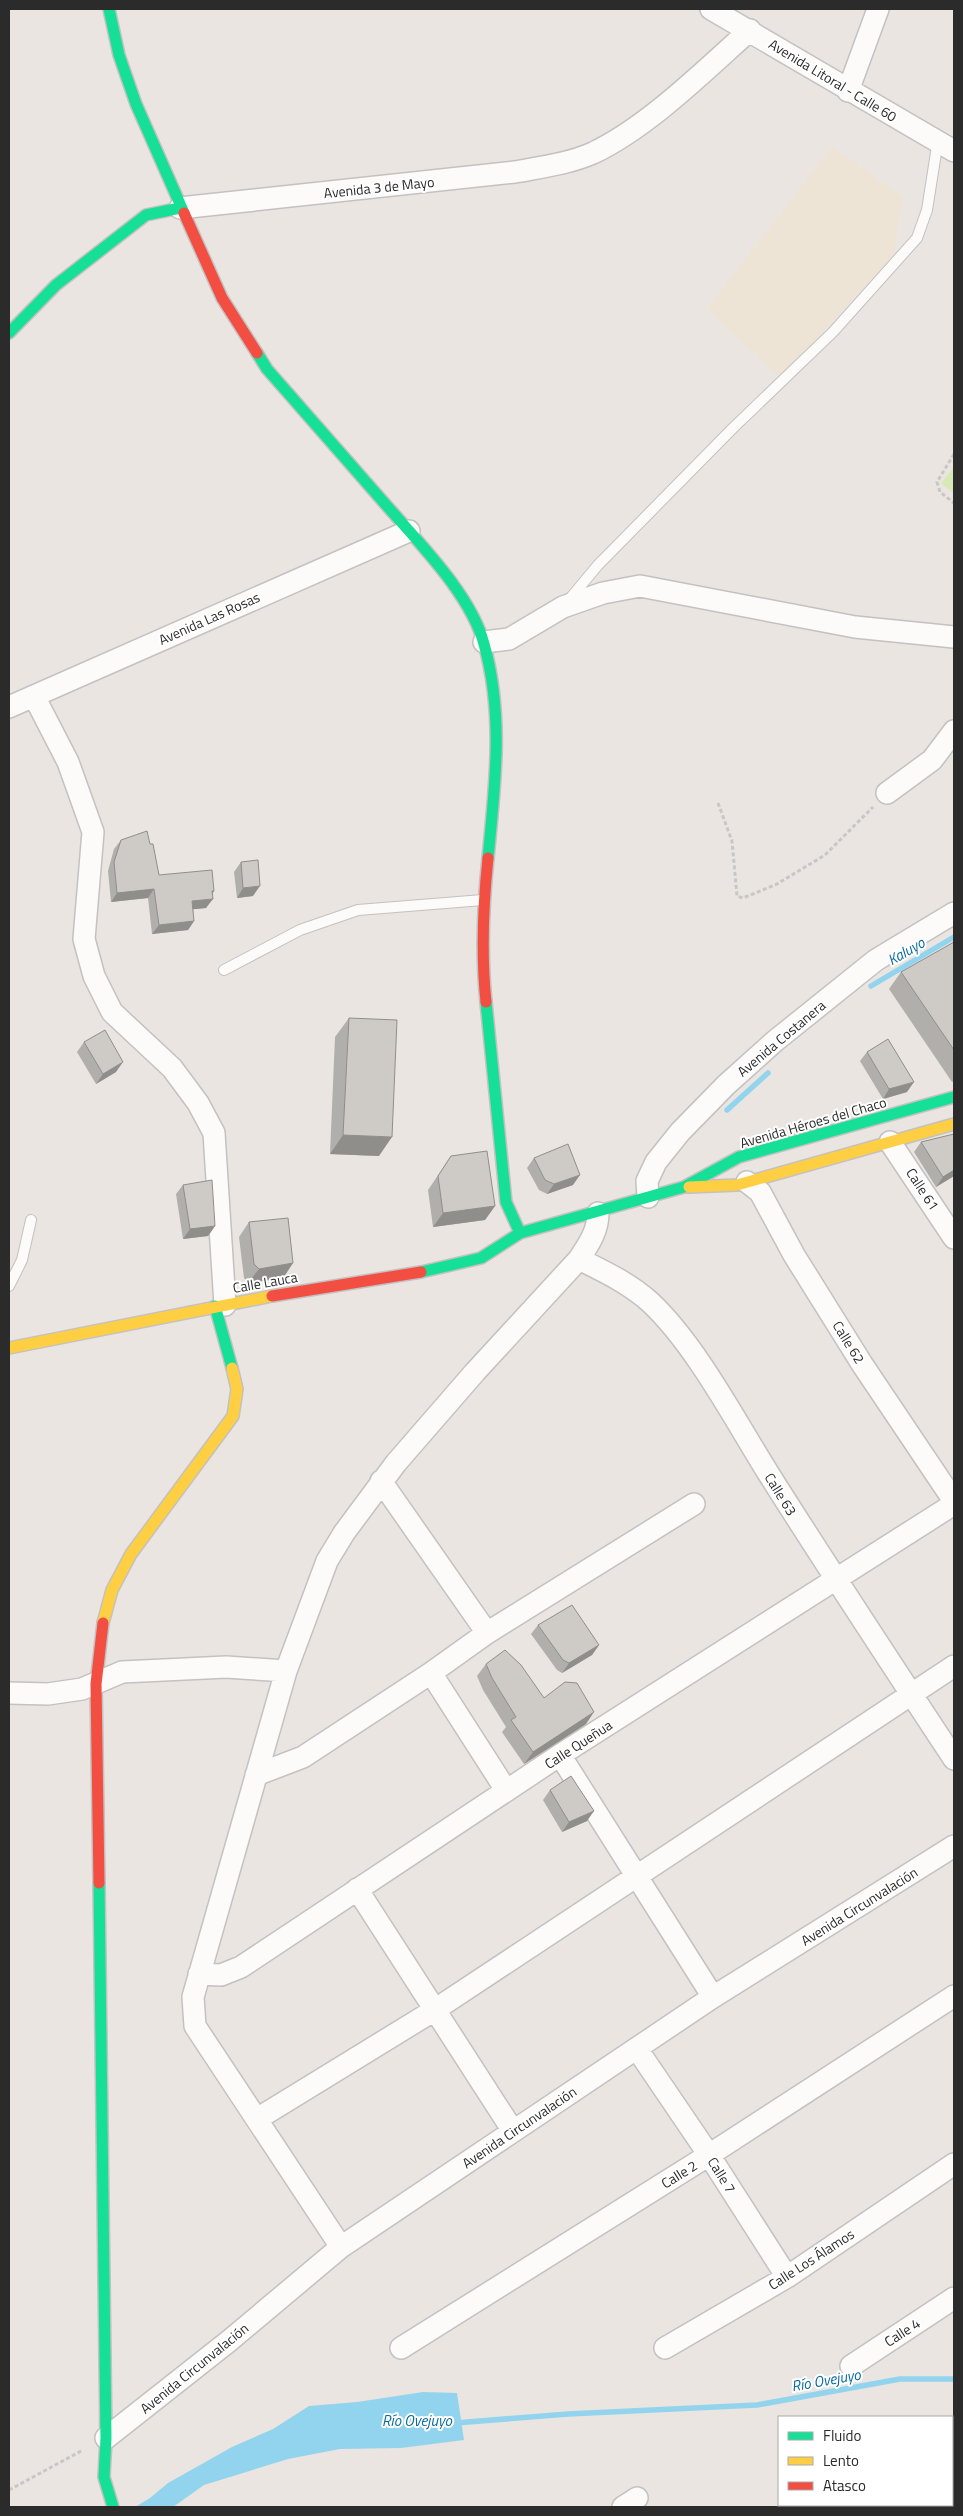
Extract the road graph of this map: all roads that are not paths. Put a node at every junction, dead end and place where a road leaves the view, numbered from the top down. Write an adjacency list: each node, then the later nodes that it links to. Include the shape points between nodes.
1 (109, 9): 7 (main road, via 130,88)
2 (711, 9): 4 (street, Avenida Litoral - Calle 60)
3 (878, 9): 5 (street)
4 (750, 30): 5 (street, Avenida Litoral - Calle 60); 7 (street, Avenida 3 de Mayo, via 626,133 593,153 560,164 515,172)
5 (848, 91): 6 (street, Avenida Litoral - Calle 60)
6 (946, 146): 10 (lane, via 917,238 833,332 733,428 598,565)
7 (180, 208): 8 (main road, Avenida 3 de Mayo, via 146,215 56,285); 9 (main road, via 222,298 267,369)
8 (9, 333)
9 (410, 531): 12 (main road, via 466,605); 13 (street, Avenida Las Rosas, via 214,615)
10 (563, 606): 11 (street, via 603,593 640,586 855,627); 12 (street, via 509,639)
11 (954, 637)
12 (484, 642): 17 (main road, via 494,690 497,728)
13 (35, 698): 14 (street, Avenida Las Rosas); 32 (street, via 68,762 93,832 84,939 94,976 112,1012 172,1068 198,1103 214,1133)
14 (9, 707)
15 (954, 731): 16 (street, via 932,760)
16 (887, 793)
17 (484, 900): 19 (lane, via 358,910 300,930); 28 (main road, via 483,976 506,1202)
18 (954, 913): 25 (street, Avenida Costanera, via 876,960 774,1041 726,1084 656,1162 647,1181)
19 (224, 970)
20 (954, 1097): 22 (main road, Avenida Héroes del Chaco)
21 (954, 1124): 22 (main road, Avenida Héroes del Chaco)
22 (886, 1130): 23 (main road, Avenida Héroes del Chaco); 23 (main road, Avenida Héroes del Chaco); 29 (street, Calle 61)
23 (743, 1170): 24 (main road, Avenida Héroes del Chaco); 24 (main road, Avenida Héroes del Chaco, via 724,1186); 35 (street, Calle 62, via 760,1192 862,1364)
24 (684, 1187): 25 (main road, Avenida Héroes del Chaco)
25 (648, 1198): 26 (main road, Avenida Héroes del Chaco)
26 (598, 1212): 28 (main road, Avenida Héroes del Chaco); 30 (street, via 598,1224)
27 (31, 1220): 31 (lane, via 22,1260)
28 (520, 1233): 32 (main road, Calle Lauca, via 482,1258 436,1270)
29 (954, 1238)
30 (579, 1259): 34 (street); 37 (street, Calle 63, via 620,1279 650,1302 679,1336 704,1370)
31 (9, 1286)
32 (220, 1306): 33 (main road, Calle Lauca); 42 (main road, via 237,1389 233,1416 131,1554 112,1590 102,1629)
33 (9, 1348)
34 (381, 1481): 38 (street); 40 (street, via 327,1561)
35 (954, 1502): 37 (street, Calle Queñua)
36 (694, 1504): 38 (street)
37 (835, 1579): 44 (street, Calle 63); 45 (street, Calle Queñua)
38 (487, 1633): 41 (street)
39 (954, 1666): 44 (street)
40 (286, 1671): 42 (street, via 226,1667 122,1672); 47 (street)
41 (431, 1674): 47 (street, via 303,1757); 48 (street)
42 (96, 1684): 43 (street, via 48,1694); 67 (main road)
43 (9, 1693)
44 (911, 1693): 46 (street, Calle 63); 50 (street)
45 (560, 1755): 48 (street, Calle Queñua); 50 (street)
46 (954, 1759)
47 (256, 1775): 52 (street)
48 (506, 1790): 51 (street, Calle Queñua)
49 (954, 1848): 53 (street, Avenida Circunvalación)
50 (637, 1876): 53 (street); 55 (street)
51 (357, 1889): 52 (street, Calle Queñua, via 241,1967 221,1975); 55 (street)
52 (199, 1974): 57 (street, via 193,1997 195,2026)
53 (713, 1996): 56 (street, Avenida Circunvalación)
54 (954, 1996): 59 (street, Calle 2)
55 (434, 2011): 57 (street); 58 (street)
56 (637, 2049): 58 (street, Avenida Circunvalación); 59 (street, Calle 7)
57 (257, 2119): 61 (street)
58 (513, 2131): 61 (street, Avenida Circunvalación)
59 (709, 2155): 62 (street, Calle 7); 64 (street, Calle 2)
60 (954, 2164): 62 (street, Calle Los Álamos)
61 (341, 2247): 67 (street, Avenida Circunvalación)
62 (787, 2277): 65 (street, Calle Los Álamos)
63 (954, 2298): 66 (street, Calle 4)
64 (401, 2348)
65 (664, 2348)
66 (850, 2366)
67 (106, 2438): 68 (main road, via 104,2477)
68 (113, 2507)

